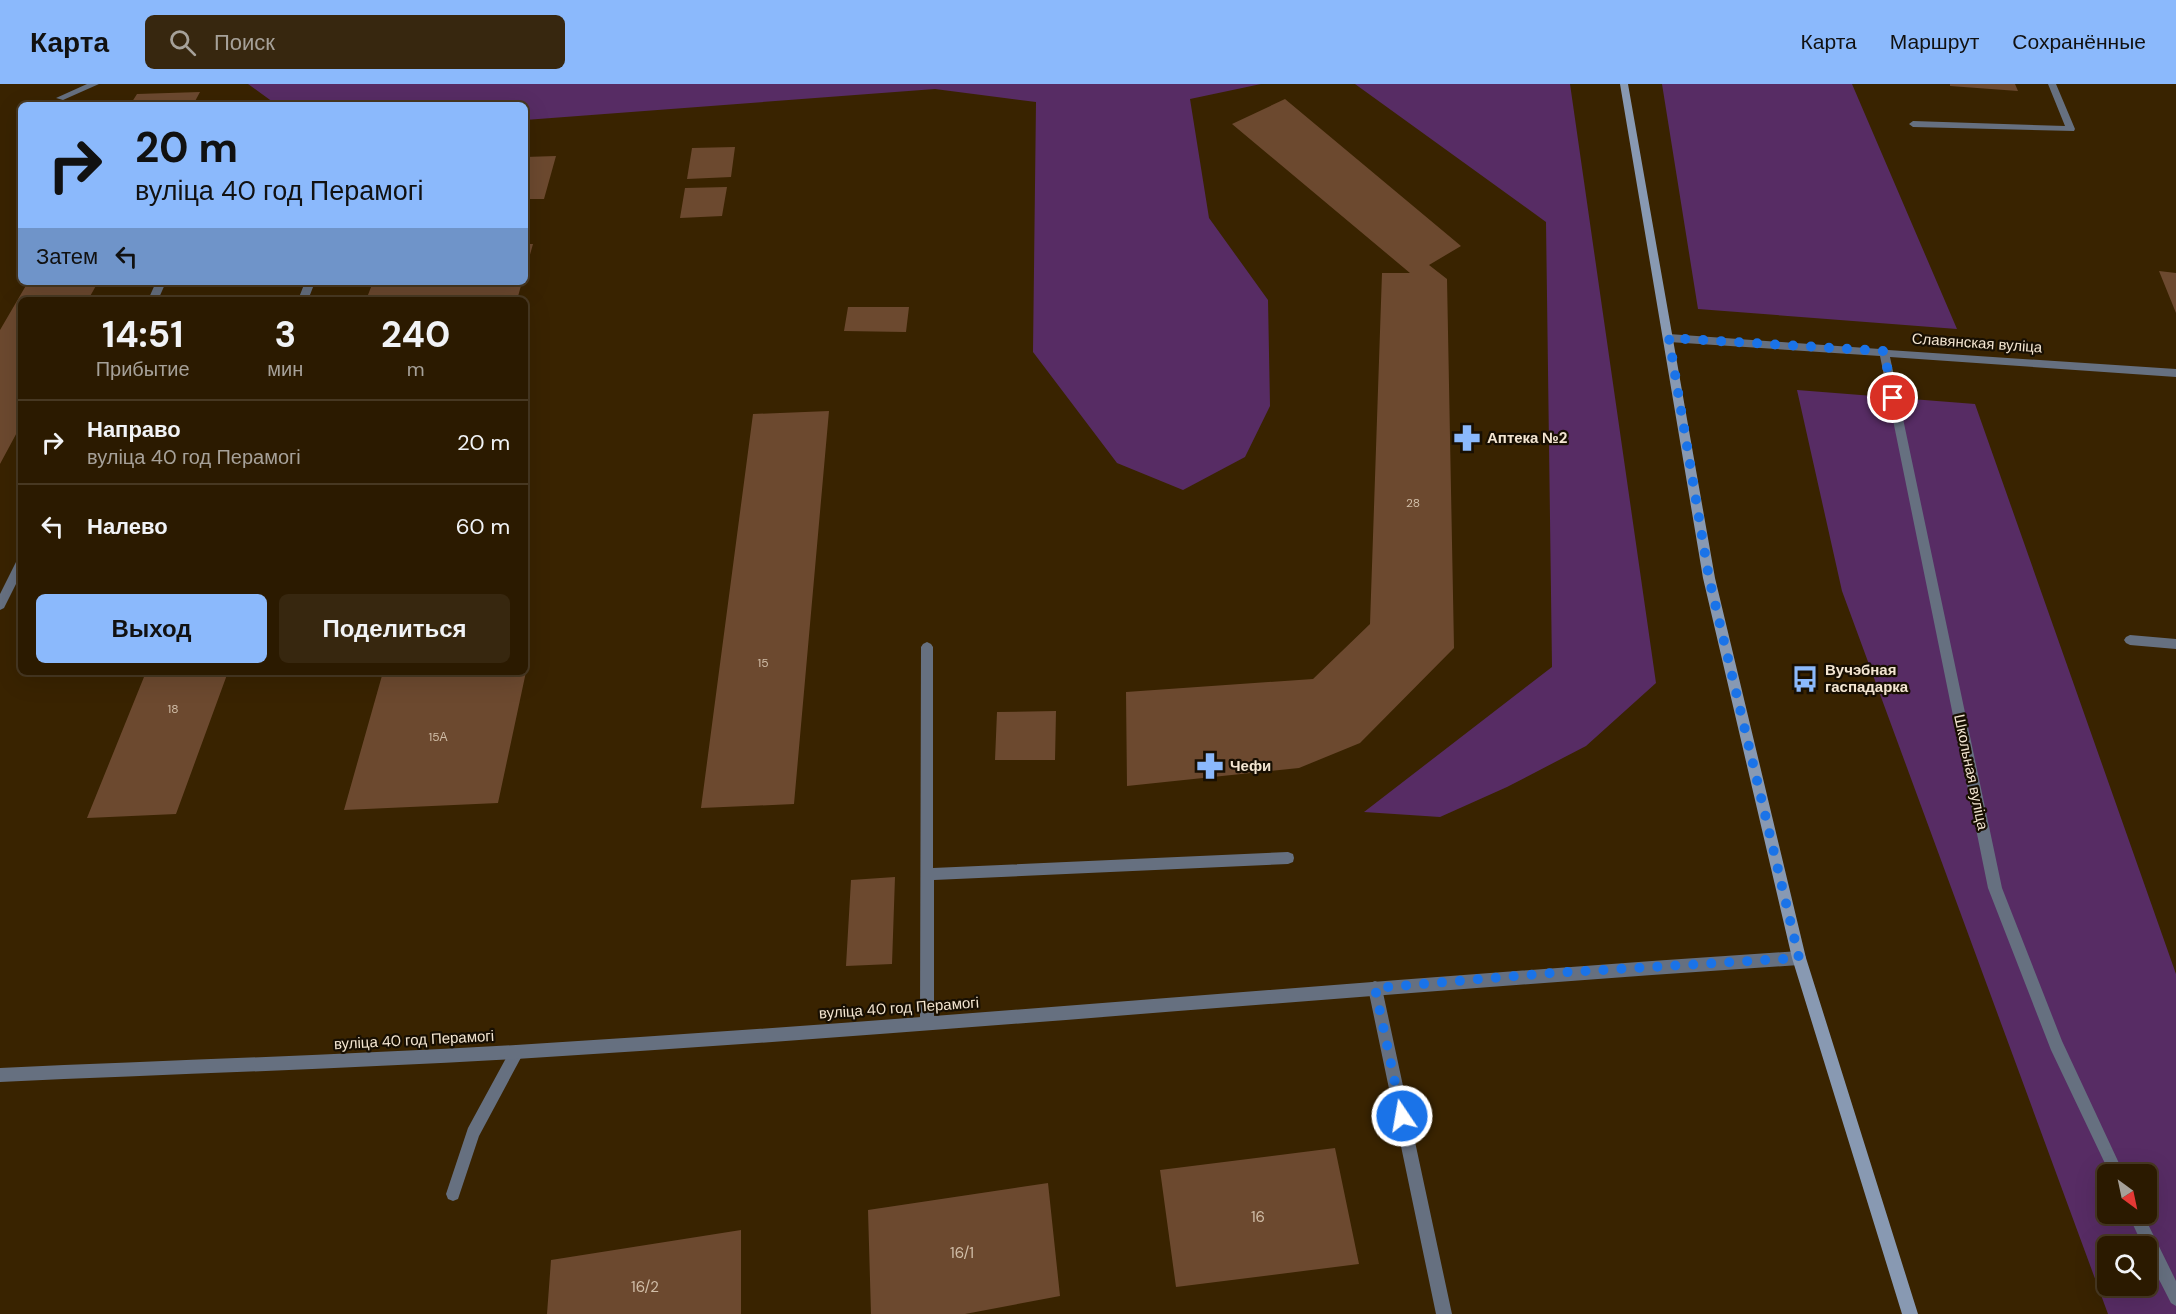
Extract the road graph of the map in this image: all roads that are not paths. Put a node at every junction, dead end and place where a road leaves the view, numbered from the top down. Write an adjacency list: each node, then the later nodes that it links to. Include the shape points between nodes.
1 (95, 84): 4 (street)
2 (1624, 84): 6 (main road)
3 (2052, 84): 5 (street, via 2071,129)
4 (60, 98)
5 (1912, 124)
6 (1669, 338): 7 (street, Славянская вуліца); 16 (main road, via 1709,578)
7 (1884, 351): 8 (street, Славянская вуліца); 21 (street, Школьная вуліца, via 1995,888 2056,1045)
8 (2176, 373)
9 (18, 569): 10 (street)
10 (0, 605)
11 (2130, 640): 12 (street)
12 (2176, 644)
13 (927, 647): 15 (street)
14 (1288, 858): 15 (street)
15 (927, 874): 18 (street)
16 (1799, 958): 17 (street, вуліца 40 год Перамогі); 26 (main road)
17 (1375, 988): 18 (street, вуліца 40 год Перамогі); 25 (street)
18 (927, 1023): 19 (street, вуліца 40 год Перамогі)
19 (517, 1052): 20 (street, вуліца 40 год Перамогі); 22 (street, via 473,1133)
20 (0, 1075)
21 (2112, 1164)
22 (453, 1194)
23 (2141, 1224): 24 (street)
24 (2176, 1298)
25 (1444, 1314)
26 (1910, 1314)

